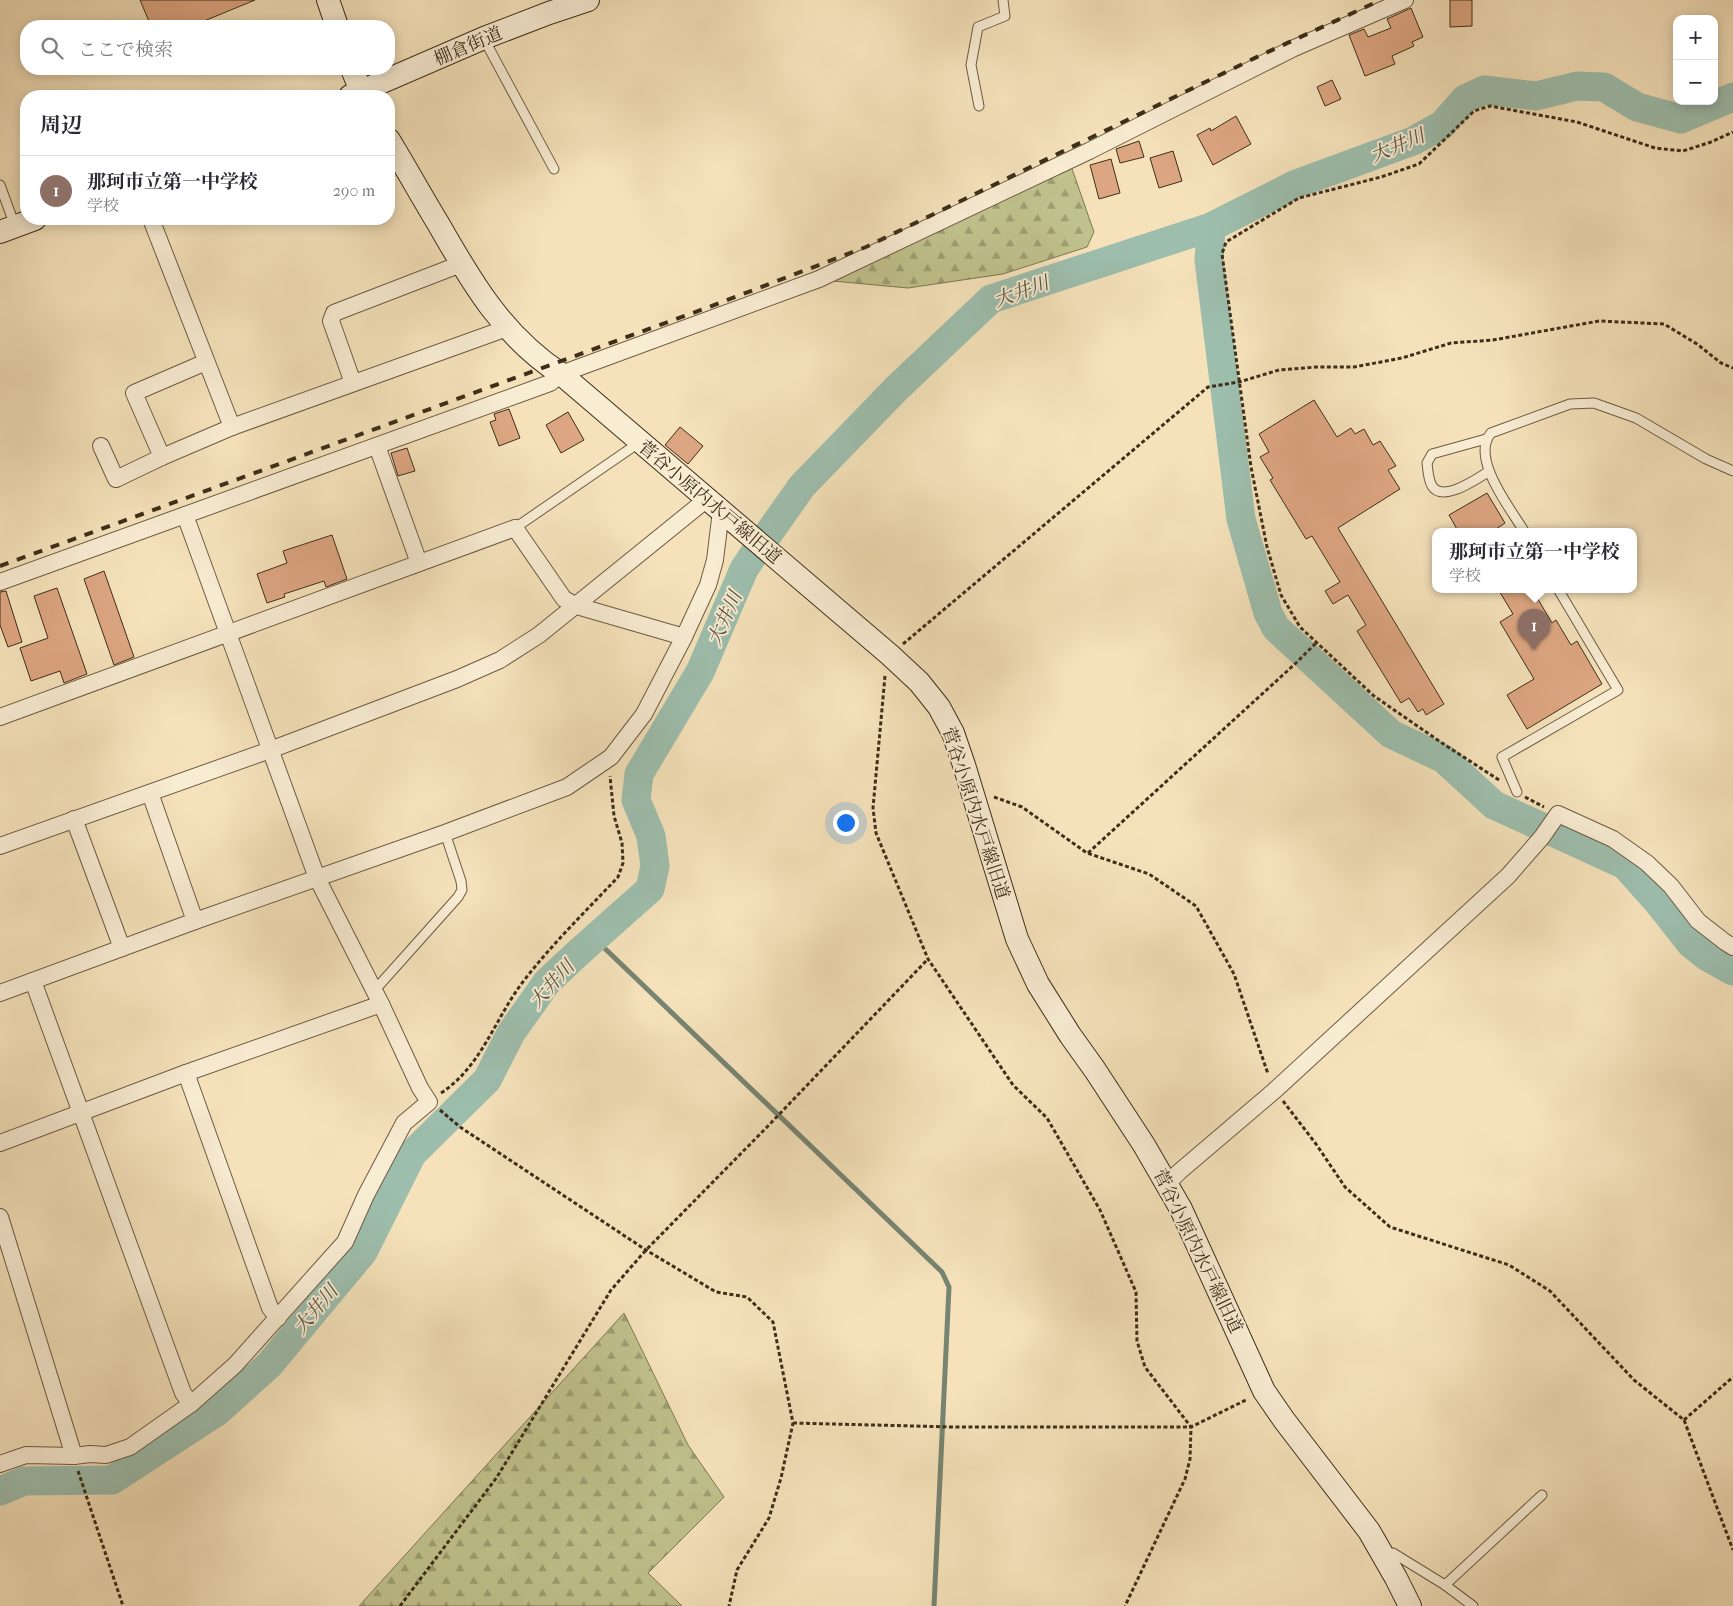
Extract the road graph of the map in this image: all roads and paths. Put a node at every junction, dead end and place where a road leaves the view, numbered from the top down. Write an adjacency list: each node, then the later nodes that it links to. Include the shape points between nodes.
1 (328, 0): 6 (street)
2 (588, 0): 5 (street, 棚倉街道)
3 (1003, 0): 11 (lane, via 1005,16 978,27 971,66)
4 (1405, 0): 22 (street, via 1292,49 1089,151 820,279)
5 (546, 6): 7 (street, 棚倉街道)
6 (335, 20)
7 (484, 38): 10 (street, 棚倉街道); 14 (lane)
8 (353, 75): 9 (street)
9 (357, 90)
10 (369, 90)
11 (979, 106)
12 (1733, 132): 23 (path, via 1683,151 1655,148 1577,122 1490,106 1474,111 1419,164 1299,198 1226,242 1222,254)
13 (395, 150): 18 (street, 菅谷小原内水戸線旧道)
14 (554, 169)
15 (0, 185): 17 (lane)
16 (153, 225): 20 (street)
17 (17, 226)
18 (461, 264): 19 (street, 菅谷小原内水戸線旧道); 24 (street, via 334,313 331,321)
19 (507, 328): 22 (street, 菅谷小原内水戸線旧道); 24 (street)
20 (206, 362): 25 (street); 30 (street, via 134,393)
21 (1733, 368): 23 (path, via 1664,324 1599,321 1493,340 1452,343 1402,358 1354,366 1279,370)
22 (561, 374): 27 (street, 菅谷小原内水戸線旧道); 29 (street, via 550,384)
23 (1239, 382): 43 (path, via 1251,467 1267,547 1281,595 1300,626); 44 (path, via 1208,387)
24 (353, 383): 25 (street)
25 (232, 427): 30 (street)
26 (1486, 439): 31 (lane, via 1491,433 1570,404 1594,403 1636,418); 32 (lane); 32 (lane, via 1432,454 1426,463 1433,487 1441,492 1454,491)
27 (640, 442): 33 (street, 菅谷小原内水戸線旧道); 35 (lane)
28 (101, 446): 30 (street, via 116,479)
29 (377, 446): 34 (street); 37 (street)
30 (162, 457)
31 (1733, 471)
32 (1488, 472): 36 (lane)
33 (714, 505): 40 (street); 42 (street, via 715,560 708,585); 44 (street, 菅谷小原内水戸線旧道)
34 (185, 515): 38 (street); 41 (street)
35 (515, 528): 37 (street); 40 (street, via 564,599)
36 (1522, 528)
37 (419, 563): 41 (street)
38 (0, 582)
39 (1560, 593): 48 (lane, via 1618,690 1502,757)
40 (577, 606): 42 (street); 46 (street, via 539,635 457,680)
41 (228, 633): 45 (street); 46 (street)
42 (684, 637): 47 (street, via 644,714)
43 (1317, 642): 48 (path, via 1374,696); 55 (path)
44 (890, 655): 50 (street, 菅谷小原内水戸線旧道, via 919,682 939,707 952,734); 60 (path, via 886,664 873,808 876,833)
45 (0, 717)
46 (270, 750): 49 (street); 56 (street)
47 (611, 757): 53 (street, via 567,788); 66 (path, via 614,816 622,843 623,863 618,877 522,983 475,1060)
48 (1517, 792): 51 (path)
49 (150, 793): 52 (street); 57 (street)
50 (975, 802): 55 (path, via 990,796 1022,807); 69 (street, 菅谷小原内水戸線旧道, via 1017,939 1038,984)
51 (1556, 818): 58 (street, via 1612,839 1646,863 1671,886 1698,921); 65 (street, via 1508,876)
52 (74, 819): 54 (street); 59 (street)
53 (445, 833): 56 (street); 63 (lane, via 462,890)
54 (0, 846)
55 (1087, 853): 65 (path, via 1149,874 1196,906 1234,974)
56 (317, 878): 57 (street); 63 (street)
57 (195, 921): 59 (street)
58 (1733, 946)
59 (122, 948): 61 (street)
60 (928, 959): 71 (path); 78 (path, via 1013,1085 1047,1118 1100,1210 1136,1292 1137,1341 1145,1367)
61 (33, 981): 62 (street); 67 (street)
62 (0, 993)
63 (377, 998): 64 (street); 66 (street, via 420,1088)
64 (186, 1073): 67 (street); 72 (street, via 270,1308)
65 (1274, 1091): 69 (street); 76 (path, via 1301,1123 1345,1187 1390,1227 1509,1266 1550,1291 1634,1380)
66 (434, 1106): 71 (path); 72 (street, via 404,1123 345,1242)
67 (82, 1112): 68 (street); 75 (street, via 183,1393)
68 (0, 1144)
69 (1168, 1183): 74 (street, 菅谷小原内水戸線旧道)
70 (0, 1217): 79 (street)
71 (646, 1250): 77 (path, via 716,1292 747,1298 773,1322); 86 (path, via 611,1290 497,1477)
72 (278, 1318): 75 (street, via 235,1365)
73 (1733, 1377): 76 (path)
74 (1264, 1391): 78 (path); 83 (street, 菅谷小原内水戸線旧道)
75 (191, 1404): 79 (street, via 130,1447 106,1455 90,1454)
76 (1684, 1420): 82 (path)
77 (793, 1423): 78 (path); 87 (path, via 768,1518 737,1570)
78 (1191, 1427): 88 (path, via 1190,1459 1185,1480)
79 (75, 1461): 80 (street, via 26,1454); 85 (path)
80 (0, 1464)
81 (1542, 1495): 84 (lane)
82 (1733, 1550)
83 (1383, 1555): 84 (lane, via 1393,1553); 89 (street, 菅谷小原内水戸線旧道)
84 (1445, 1585): 90 (lane)
85 (123, 1606)
86 (400, 1606)
87 (729, 1606)
88 (1125, 1606)
89 (1410, 1606)
90 (1473, 1606)

